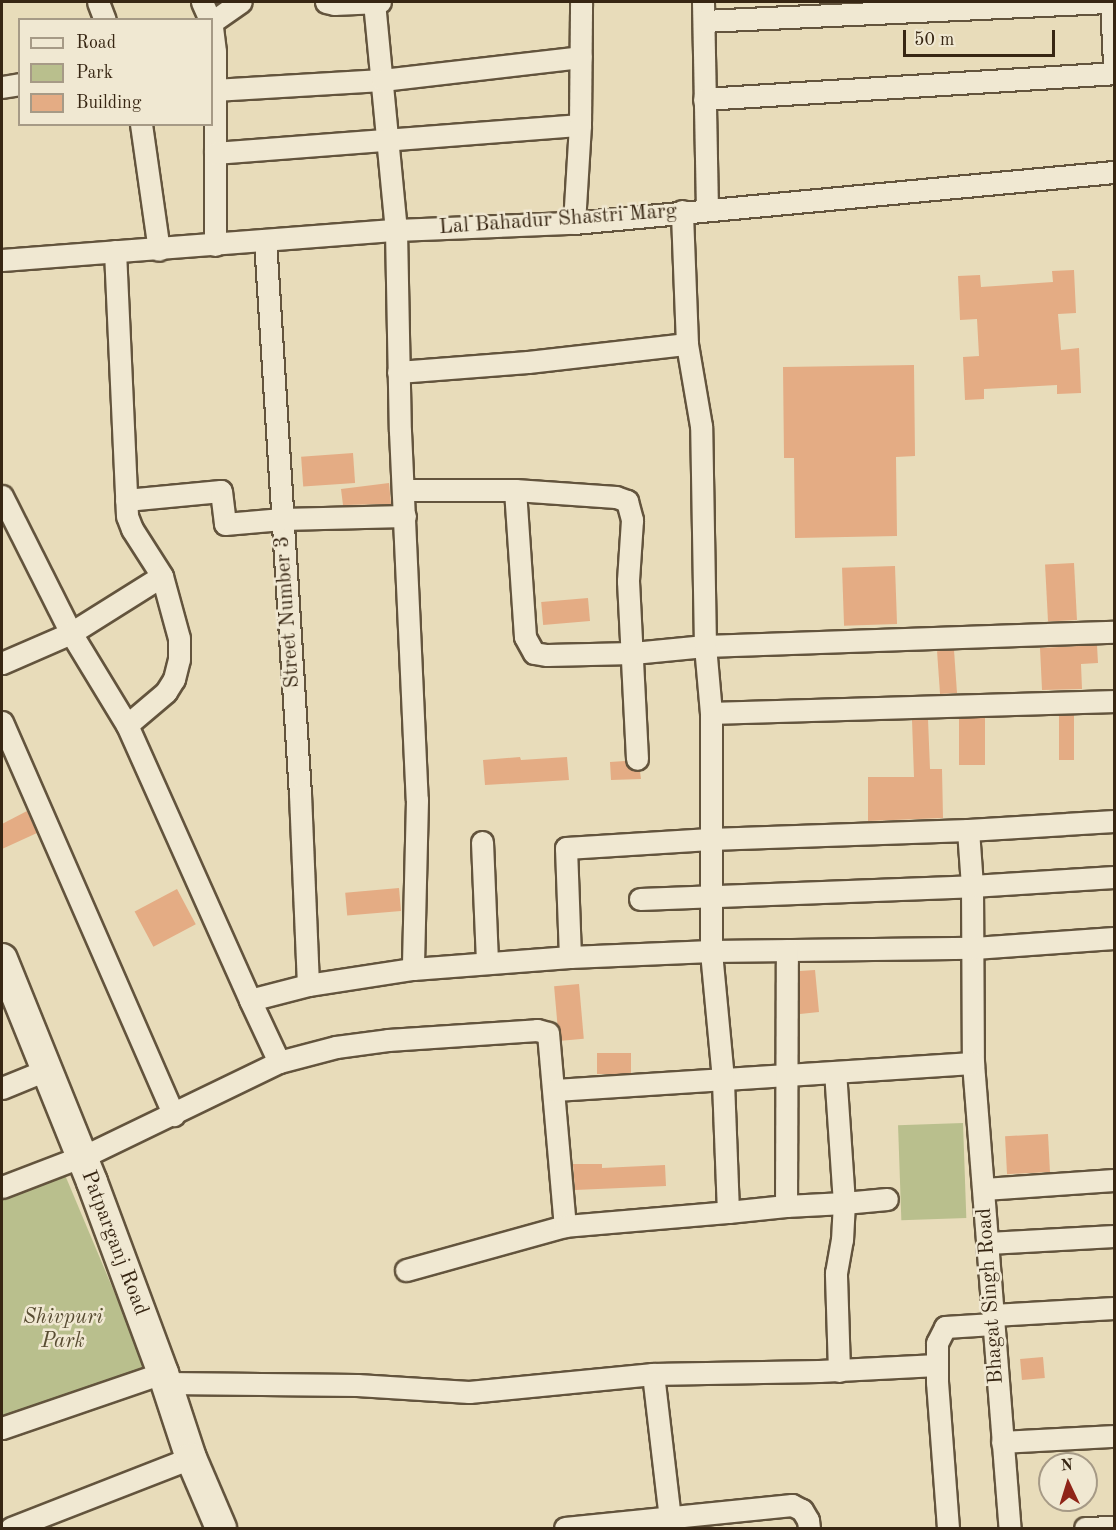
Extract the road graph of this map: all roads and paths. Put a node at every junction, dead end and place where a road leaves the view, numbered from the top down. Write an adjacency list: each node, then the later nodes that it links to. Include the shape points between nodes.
1 (98, 2): 10 (street)
2 (202, 2): 11 (street)
3 (241, 2): 12 (street)
4 (326, 2): 5 (street)
5 (374, 2): 6 (street); 17 (street)
6 (380, 2)
7 (581, 2): 15 (street)
8 (1111, 2): 9 (street); 14 (street)
9 (704, 11): 21 (street)
10 (104, 18)
11 (210, 18)
12 (213, 20)
13 (213, 35): 20 (street)
14 (1114, 52)
15 (581, 57): 17 (street); 22 (street)
16 (1114, 73): 21 (street)
17 (382, 80): 20 (street); 24 (street)
18 (18, 84): 19 (street)
19 (2, 87)
20 (214, 90): 25 (street)
21 (704, 99): 27 (street)
22 (580, 125): 24 (street); 29 (street)
23 (141, 126): 33 (street)
24 (387, 140): 25 (street); 30 (street)
25 (214, 153): 32 (street)
26 (1114, 172): 27 (street, Lal Bahadur Shastri Marg)
27 (707, 210): 28 (street, Lal Bahadur Shastri Marg)
28 (682, 211): 29 (street, Lal Bahadur Shastri Marg); 36 (street)
29 (574, 223): 30 (street, Lal Bahadur Shastri Marg)
30 (396, 230): 31 (street, Lal Bahadur Shastri Marg); 37 (street)
31 (265, 240): 32 (street, Lal Bahadur Shastri Marg); 43 (street, Street Number 3)
32 (215, 245): 33 (street, Lal Bahadur Shastri Marg)
33 (159, 250): 34 (street, Lal Bahadur Shastri Marg)
34 (115, 251): 35 (street, Lal Bahadur Shastri Marg); 40 (street)
35 (2, 260)
36 (687, 344): 37 (street); 47 (street, via 700,426)
37 (398, 372): 38 (street)
38 (404, 490): 39 (street); 42 (street)
39 (515, 490): 48 (street, via 525,637 534,653); 48 (street, via 627,501 632,520 628,581)
40 (126, 500): 43 (street, via 221,491 225,524); 44 (street, via 132,529)
41 (3, 504): 46 (street)
42 (405, 516): 43 (street); 70 (street, via 417,800)
43 (282, 519): 71 (street, Street Number 3)
44 (162, 576): 46 (street); 53 (street, via 179,638 179,659 166,692)
45 (1114, 632): 47 (street)
46 (71, 633): 49 (street); 53 (street)
47 (705, 646): 48 (street); 51 (street)
48 (633, 653): 54 (street)
49 (2, 663)
50 (1114, 701): 51 (street)
51 (711, 713): 57 (street)
52 (2, 722): 82 (street)
53 (127, 725): 73 (street)
54 (638, 759)
55 (1114, 821): 56 (street)
56 (968, 830): 57 (street); 60 (street, Bhagat Singh Road)
57 (710, 839): 61 (street); 67 (street, via 566,848)
58 (482, 842): 69 (street)
59 (1114, 877): 60 (street)
60 (972, 886): 61 (street); 64 (street, Bhagat Singh Road)
61 (711, 897): 62 (street); 66 (street)
62 (640, 899)
63 (1114, 938): 64 (street)
64 (974, 948): 65 (street); 75 (street, Bhagat Singh Road)
65 (786, 950): 66 (street); 78 (street)
66 (711, 951): 67 (street); 79 (street)
67 (570, 957): 69 (street)
68 (2, 959): 72 (street, Patparganj Road)
69 (487, 963): 70 (street)
70 (413, 969): 71 (street)
71 (308, 985): 73 (street)
72 (7, 990): 76 (street, Patparganj Road)
73 (250, 1000): 74 (street)
74 (279, 1062): 81 (street, via 372,1041 543,1030 550,1038); 82 (street)
75 (973, 1064): 77 (street); 86 (street, Bhagat Singh Road)
76 (46, 1070): 80 (street); 83 (street, Patparganj Road)
77 (835, 1072): 78 (street); 88 (street)
78 (787, 1076): 79 (street); 89 (street)
79 (723, 1079): 81 (street); 90 (street)
80 (2, 1088)
81 (554, 1090): 91 (street)
82 (174, 1115): 83 (street)
83 (80, 1155): 85 (street); 100 (street, Patparganj Road)
84 (1114, 1180): 86 (street)
85 (2, 1187)
86 (984, 1189): 93 (street, Bhagat Singh Road)
87 (887, 1199): 88 (street)
88 (844, 1203): 89 (street); 98 (street, via 836,1273)
89 (786, 1206): 90 (street)
90 (728, 1212): 91 (street)
91 (565, 1226): 94 (street)
92 (1114, 1236): 93 (street)
93 (988, 1243): 96 (street, Bhagat Singh Road)
94 (406, 1270)
95 (1114, 1308): 96 (street)
96 (993, 1320): 97 (street, via 945,1327 937,1343); 103 (street, Bhagat Singh Road)
97 (937, 1365): 98 (street); 111 (street)
98 (839, 1371): 99 (street)
99 (653, 1374): 100 (street, via 469,1392); 105 (street)
100 (164, 1378): 101 (street); 104 (street, Patparganj Road)
101 (2, 1428)
102 (1114, 1436): 103 (street)
103 (1002, 1442): 112 (street, Bhagat Singh Road)
104 (191, 1458): 107 (street); 108 (street, Patparganj Road)
105 (670, 1522): 109 (street); 110 (street, via 792,1504 802,1510)
106 (1114, 1527): 113 (street)
107 (11, 1528)
108 (221, 1528)
109 (565, 1528)
110 (809, 1528)
111 (948, 1528)
112 (1010, 1528)
113 (1085, 1528)

